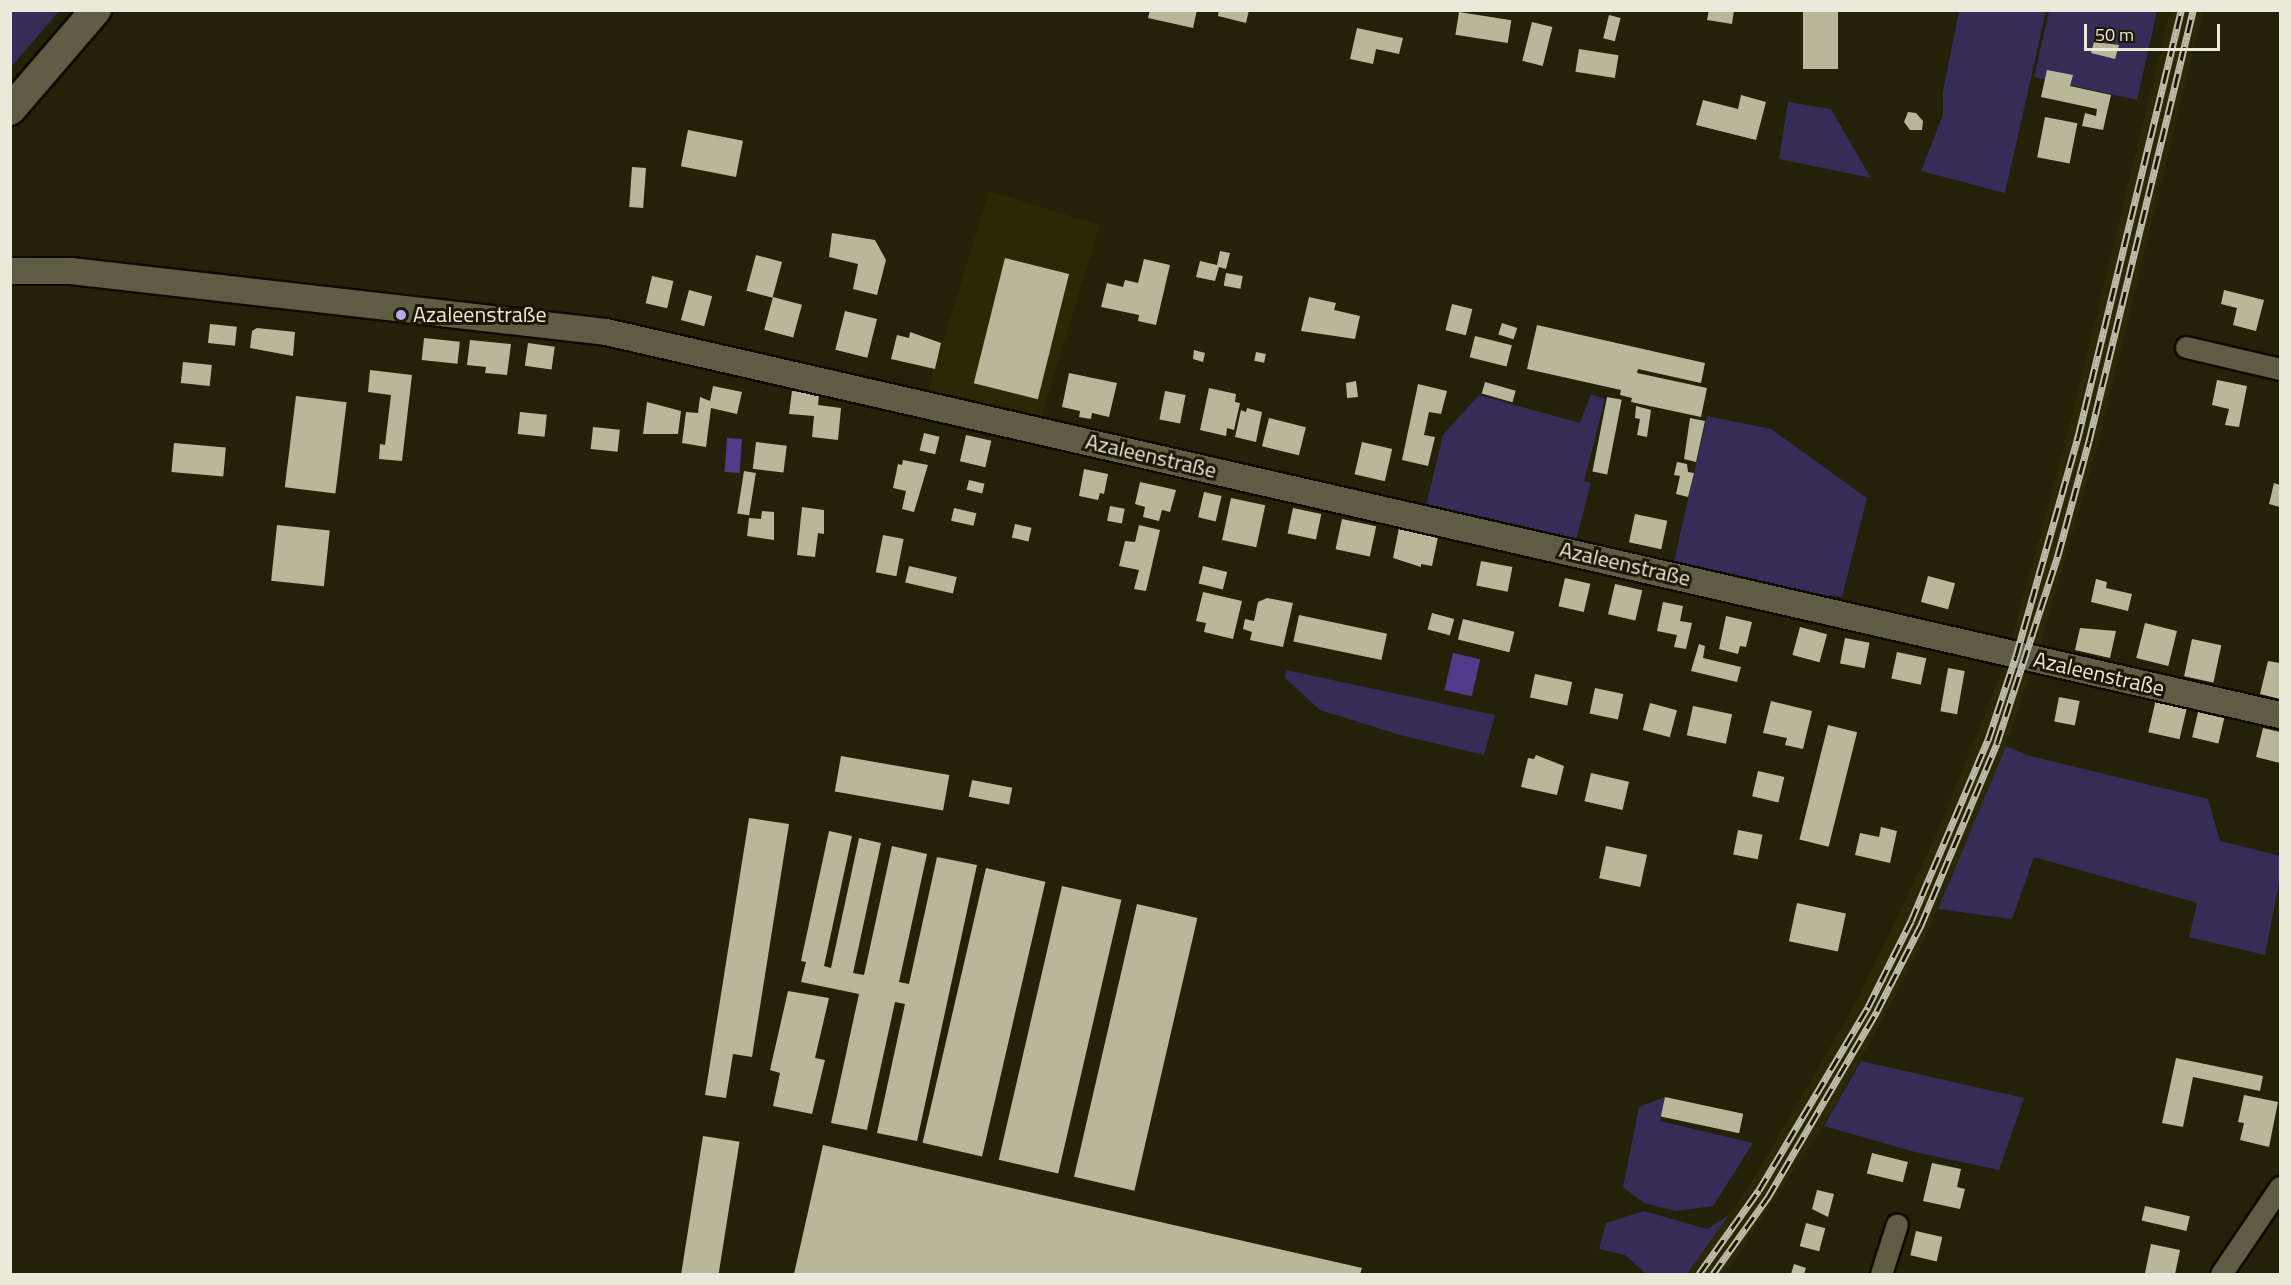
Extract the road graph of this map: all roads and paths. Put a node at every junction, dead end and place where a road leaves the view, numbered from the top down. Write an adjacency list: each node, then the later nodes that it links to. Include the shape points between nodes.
1 (96, 10): 2 (main road)
2 (10, 110)
3 (10, 271): 6 (street, Azaleenstraße, via 71,271 606,332)
4 (2186, 347): 5 (street)
5 (2280, 369)
6 (2280, 715)
7 (2280, 1187): 10 (street)
8 (1897, 1224): 9 (street)
9 (1881, 1275)
10 (2221, 1275)

